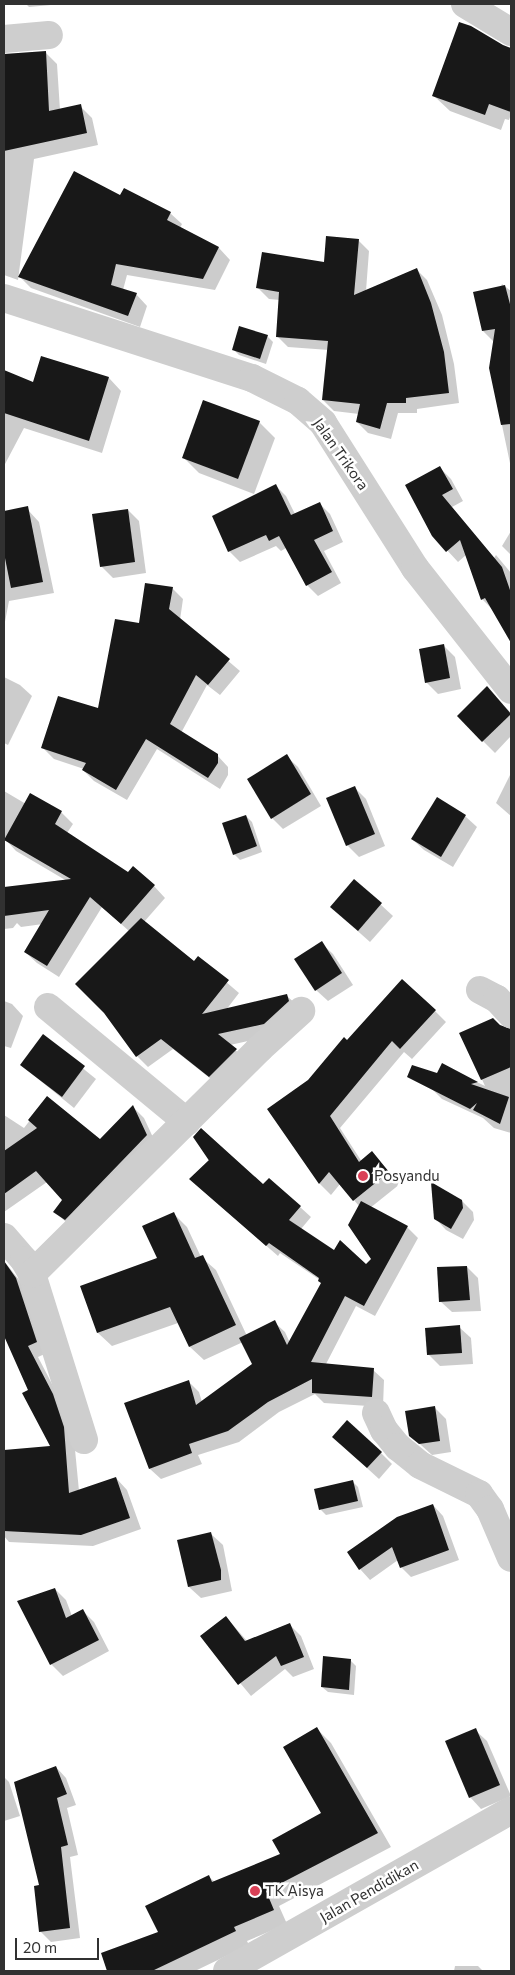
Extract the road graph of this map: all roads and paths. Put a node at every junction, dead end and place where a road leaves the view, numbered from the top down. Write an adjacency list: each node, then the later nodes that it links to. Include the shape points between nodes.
1 (465, 4): 2 (street)
2 (511, 32)
3 (49, 35): 4 (street)
4 (4, 39)
5 (4, 298): 6 (street, Jalan Trikora, via 252,378 298,401 323,423 415,568)
6 (511, 690)
7 (48, 1007): 9 (street)
8 (301, 1011): 9 (street)
9 (187, 1122): 11 (street)
10 (4, 1237): 11 (street)
11 (32, 1274): 13 (street)
12 (376, 1413): 14 (street, via 393,1441 420,1465 479,1494 490,1509)
13 (84, 1440)
14 (511, 1558)
15 (511, 1810): 16 (street, Jalan Pendidikan)
16 (227, 1971)

